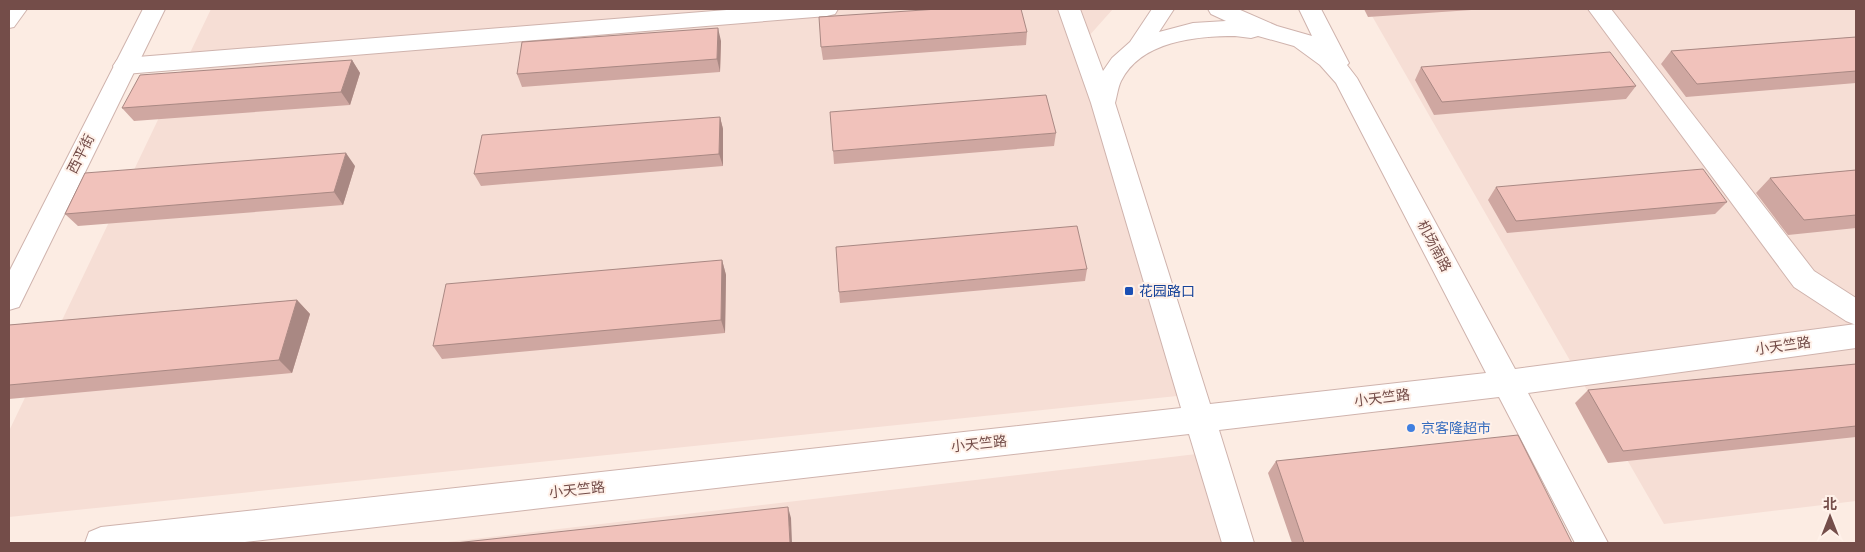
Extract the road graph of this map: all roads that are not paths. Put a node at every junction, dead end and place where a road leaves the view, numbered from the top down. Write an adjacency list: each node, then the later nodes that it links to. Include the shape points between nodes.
1 (19, 9): 9 (lane)
2 (154, 9): 12 (street, 西平街)
3 (827, 9): 12 (street)
4 (1069, 9): 14 (street)
5 (1163, 9): 11 (street)
6 (1219, 9): 10 (street, 机场南路)
7 (1310, 9): 13 (street)
8 (1599, 9): 16 (street, via 1804,279)
9 (9, 23)
10 (1270, 32): 11 (street, via 1220,28 1193,30); 13 (street, 机场南路, via 1302,40 1328,59)
11 (1138, 47): 14 (street, via 1120,64 1109,81)
12 (125, 66): 15 (street, 西平街)
13 (1345, 78): 18 (street, 机场南路)
14 (1103, 102): 19 (street)
15 (9, 299)
16 (1856, 313)
17 (1856, 336): 18 (street, 小天竺路)
18 (1508, 383): 19 (street, 小天竺路); 22 (street, 机场南路)
19 (1200, 420): 20 (street, 小天竺路); 21 (street)
20 (102, 543)
21 (1238, 543)
22 (1592, 543)

